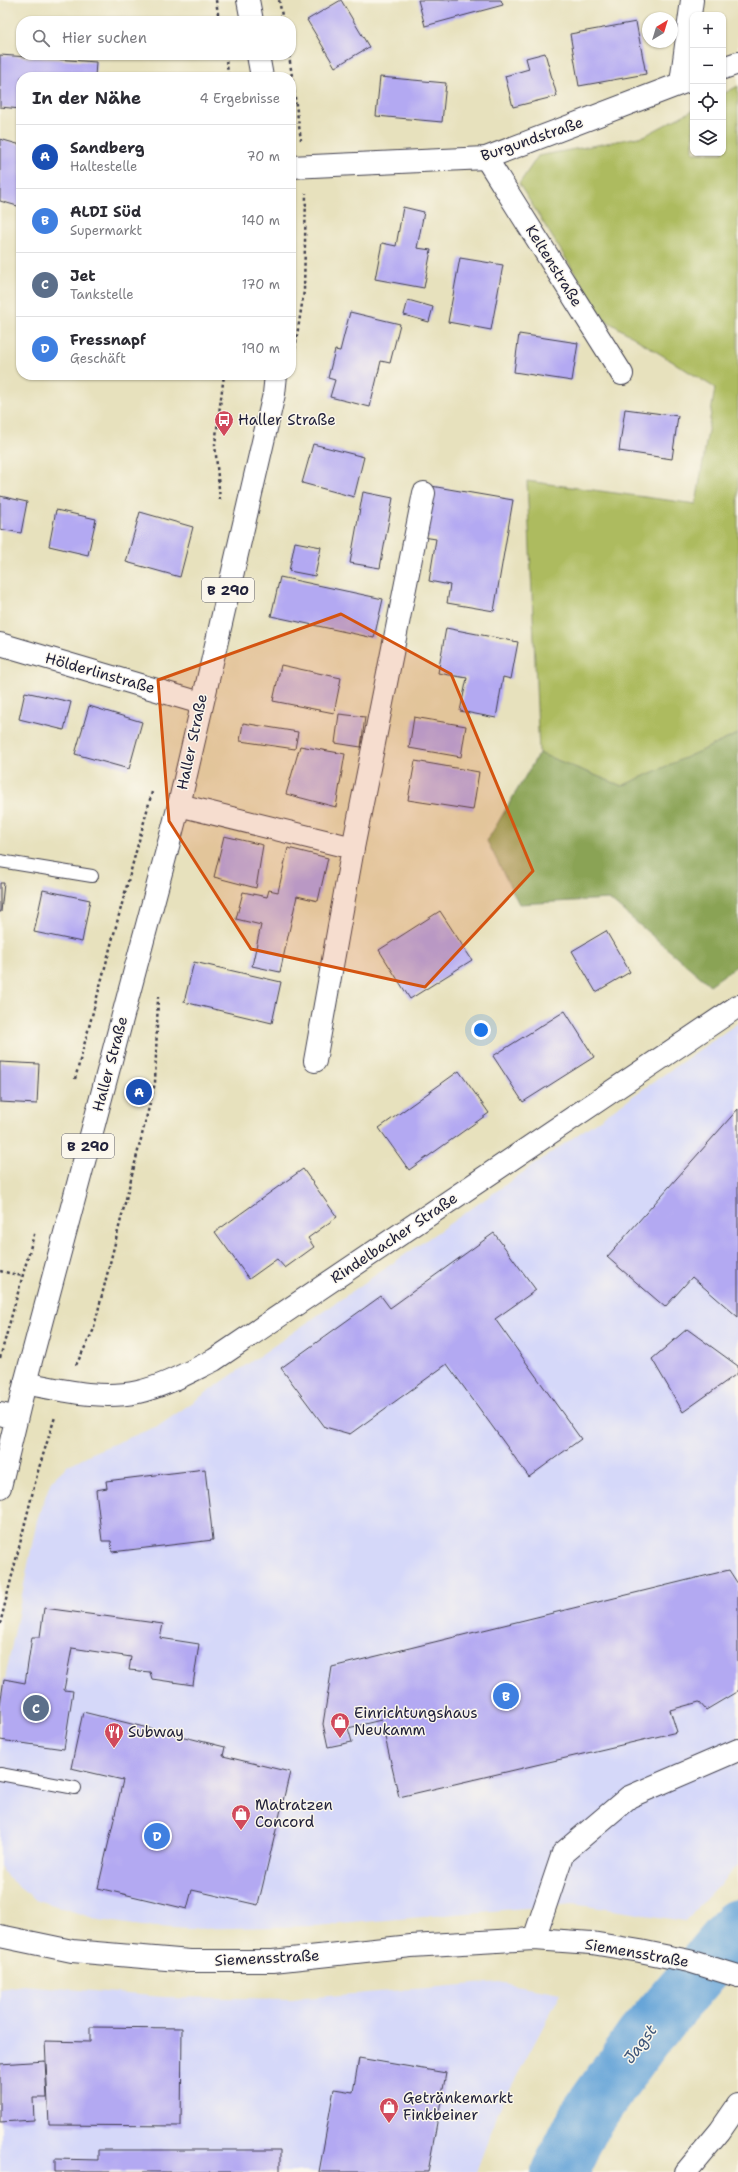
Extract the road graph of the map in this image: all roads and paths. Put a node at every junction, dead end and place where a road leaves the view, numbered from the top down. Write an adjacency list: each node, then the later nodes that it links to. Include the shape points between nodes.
1 (216, 0): 5 (path)
2 (248, 0): 6 (street)
3 (279, 0): 7 (path)
4 (692, 0): 16 (street)
5 (218, 16)
6 (251, 16)
7 (282, 16)
8 (226, 60): 13 (path)
9 (259, 60): 14 (street)
10 (289, 60): 15 (path)
11 (738, 62): 12 (street)
12 (726, 67)
13 (228, 72)
14 (261, 72)
15 (290, 72)
16 (687, 81): 18 (street, Burgundstraße)
17 (296, 141): 19 (path)
18 (486, 158): 19 (street, Burgundstraße); 21 (street, Keltenstraße)
19 (298, 166): 20 (path, via 307,210 304,291)
20 (296, 340)
21 (622, 374)
22 (223, 380): 25 (path, via 215,444)
23 (275, 380): 27 (street, Haller Straße / B 290)
24 (424, 493): 30 (street)
25 (221, 507)
26 (0, 644): 27 (street, Hölderlinstraße)
27 (201, 703): 29 (street, Haller Straße / B 290)
28 (153, 787): 35 (path)
29 (178, 805): 30 (street, Haller Straße); 40 (street, Haller Straße / B 290)
30 (353, 848): 34 (street)
31 (0, 861): 32 (lane)
32 (92, 876)
33 (738, 1006): 41 (street, Rindelbacher Straße, via 214,1360 166,1384 137,1392 108,1396)
34 (315, 1061)
35 (74, 1083)
36 (36, 1226): 39 (path)
37 (0, 1271): 38 (path)
38 (9, 1273)
39 (0, 1358)
40 (25, 1383): 41 (street, Rindelbacher Straße); 42 (street, Haller Straße / B 290)
41 (64, 1390): 44 (path, via 38,1471)
42 (8, 1416): 43 (street, Haller Straße / B 290)
43 (0, 1486)
44 (0, 1624)
45 (738, 1750): 49 (street, via 629,1797 563,1853)
46 (0, 1774): 47 (lane)
47 (75, 1788)
48 (0, 1936): 49 (street, Siemensstraße, via 72,1951 190,1961 273,1961 411,1946)
49 (534, 1939): 50 (street, Siemensstraße, via 592,1943 640,1951 689,1961)
50 (738, 1976)
51 (738, 2105): 52 (street)
52 (686, 2172)

